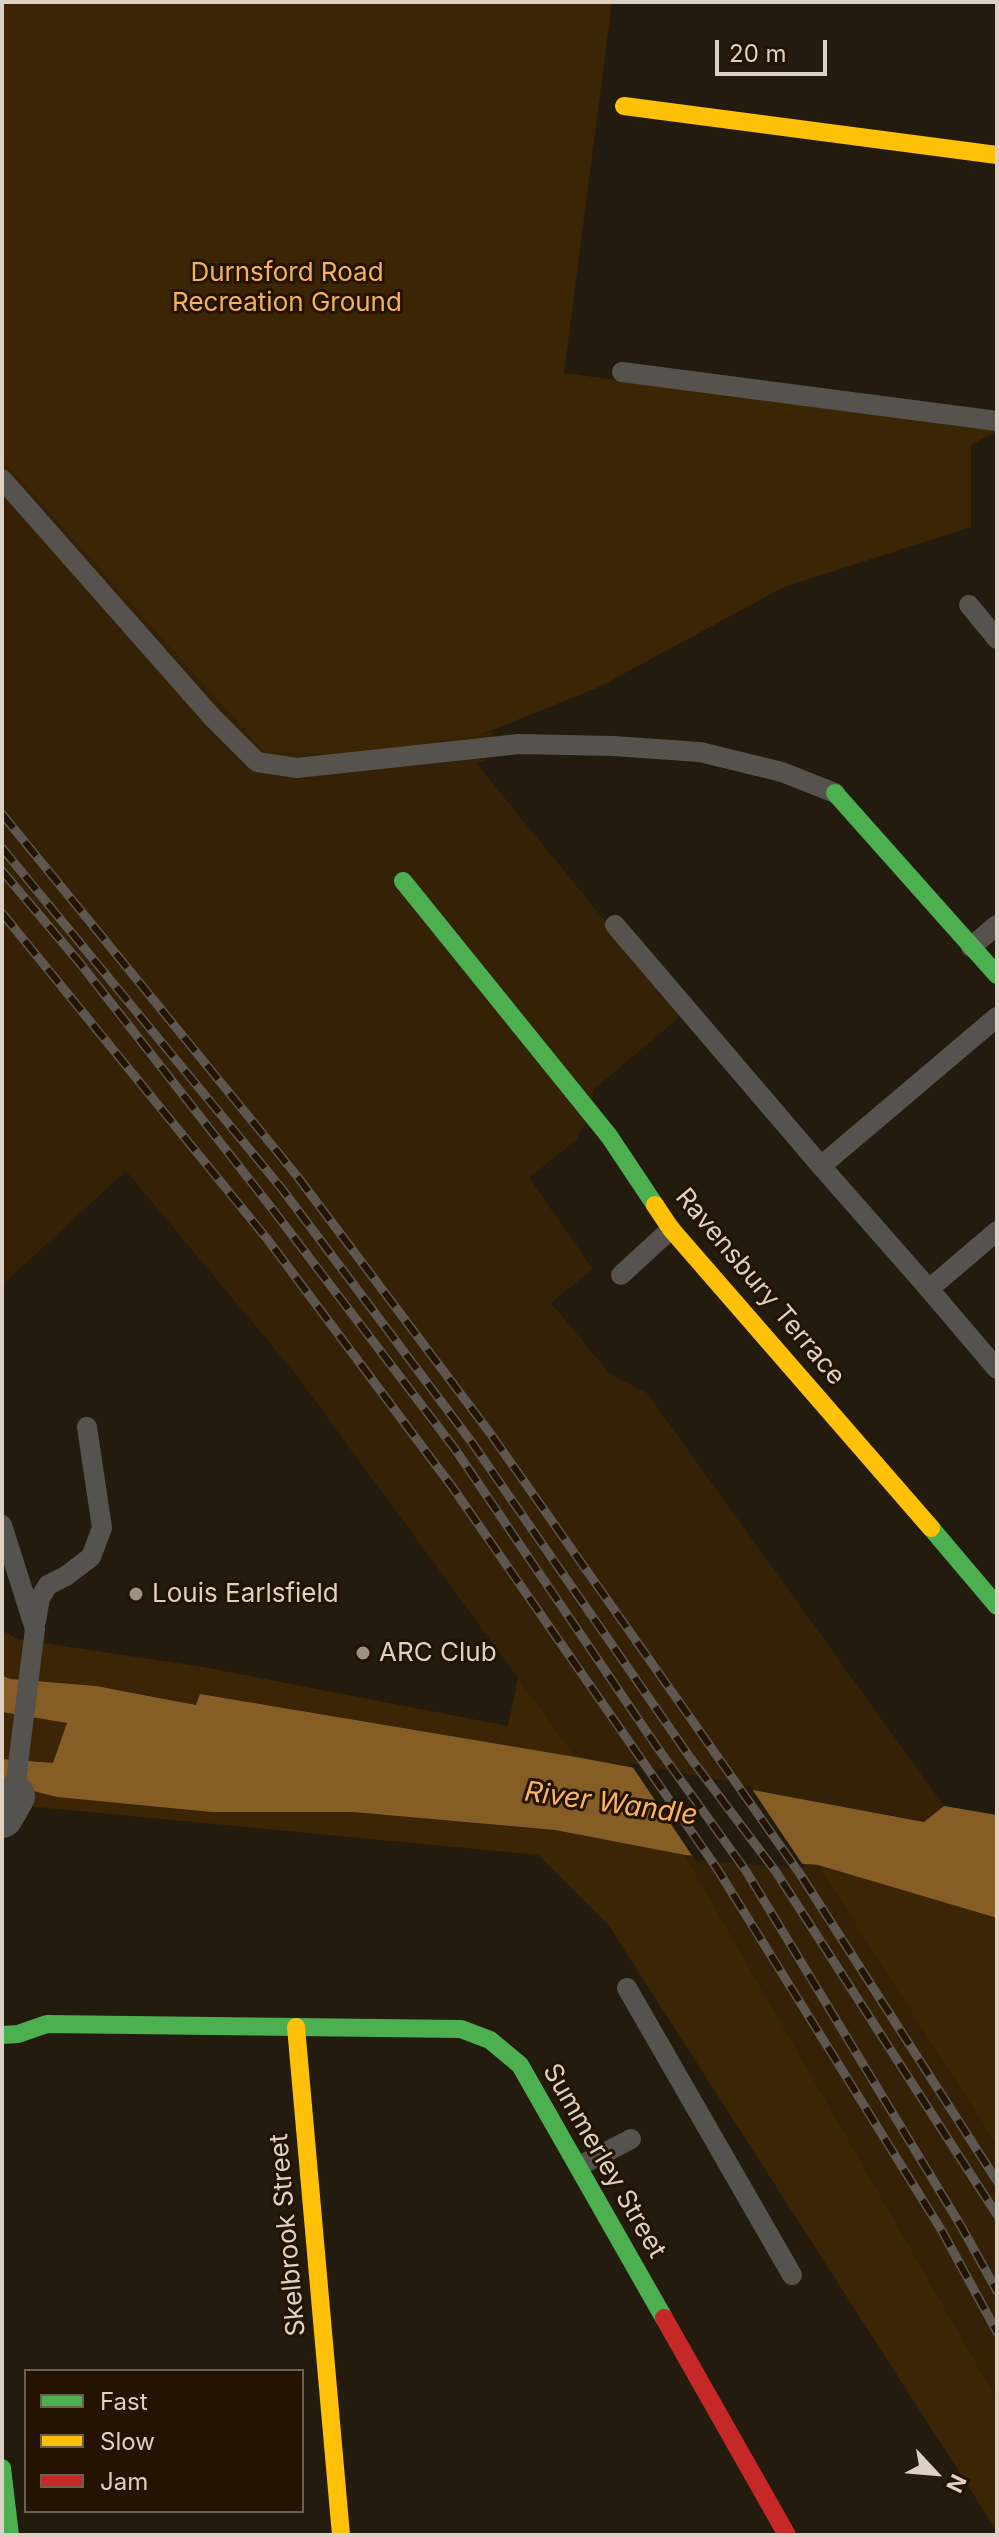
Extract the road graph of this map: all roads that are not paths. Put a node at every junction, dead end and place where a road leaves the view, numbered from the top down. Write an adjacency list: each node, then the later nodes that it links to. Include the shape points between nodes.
1 (624, 106): 2 (street)
2 (997, 155)
3 (622, 372): 4 (lane)
4 (997, 421)
5 (2, 479): 8 (lane, via 257,762 297,768 519,744 613,746 700,752 782,772)
6 (969, 605): 7 (lane)
7 (997, 639)
8 (835, 793): 12 (street)
9 (403, 881): 16 (street, Ravensbury Terrace, via 609,1136)
10 (615, 925): 15 (lane)
11 (997, 925): 12 (lane)
12 (971, 947): 13 (street)
13 (997, 975)
14 (997, 1017): 15 (lane)
15 (821, 1166): 19 (lane)
16 (671, 1229): 18 (lane); 24 (street, Ravensbury Terrace)
17 (997, 1231): 19 (lane)
18 (621, 1275)
19 (929, 1289): 20 (lane)
20 (997, 1369)
21 (87, 1427): 25 (lane, via 102,1528 91,1557 48,1585)
22 (2, 1525): 23 (lane)
23 (5, 1547): 25 (lane)
24 (997, 1606)
25 (35, 1629): 26 (lane)
26 (8, 1806)
27 (627, 1988): 32 (lane, via 685,2108)
28 (296, 2027): 29 (street, Summerley Street, via 47,2024); 31 (street, Summerley Street, via 461,2029 490,2040 520,2065); 35 (street, Skelbrook Street)
29 (2, 2035)
30 (631, 2139): 31 (lane)
31 (579, 2166): 36 (street, Summerley Street)
32 (792, 2275)
33 (2, 2468): 34 (street)
34 (10, 2535)
35 (341, 2535)
36 (787, 2535)

